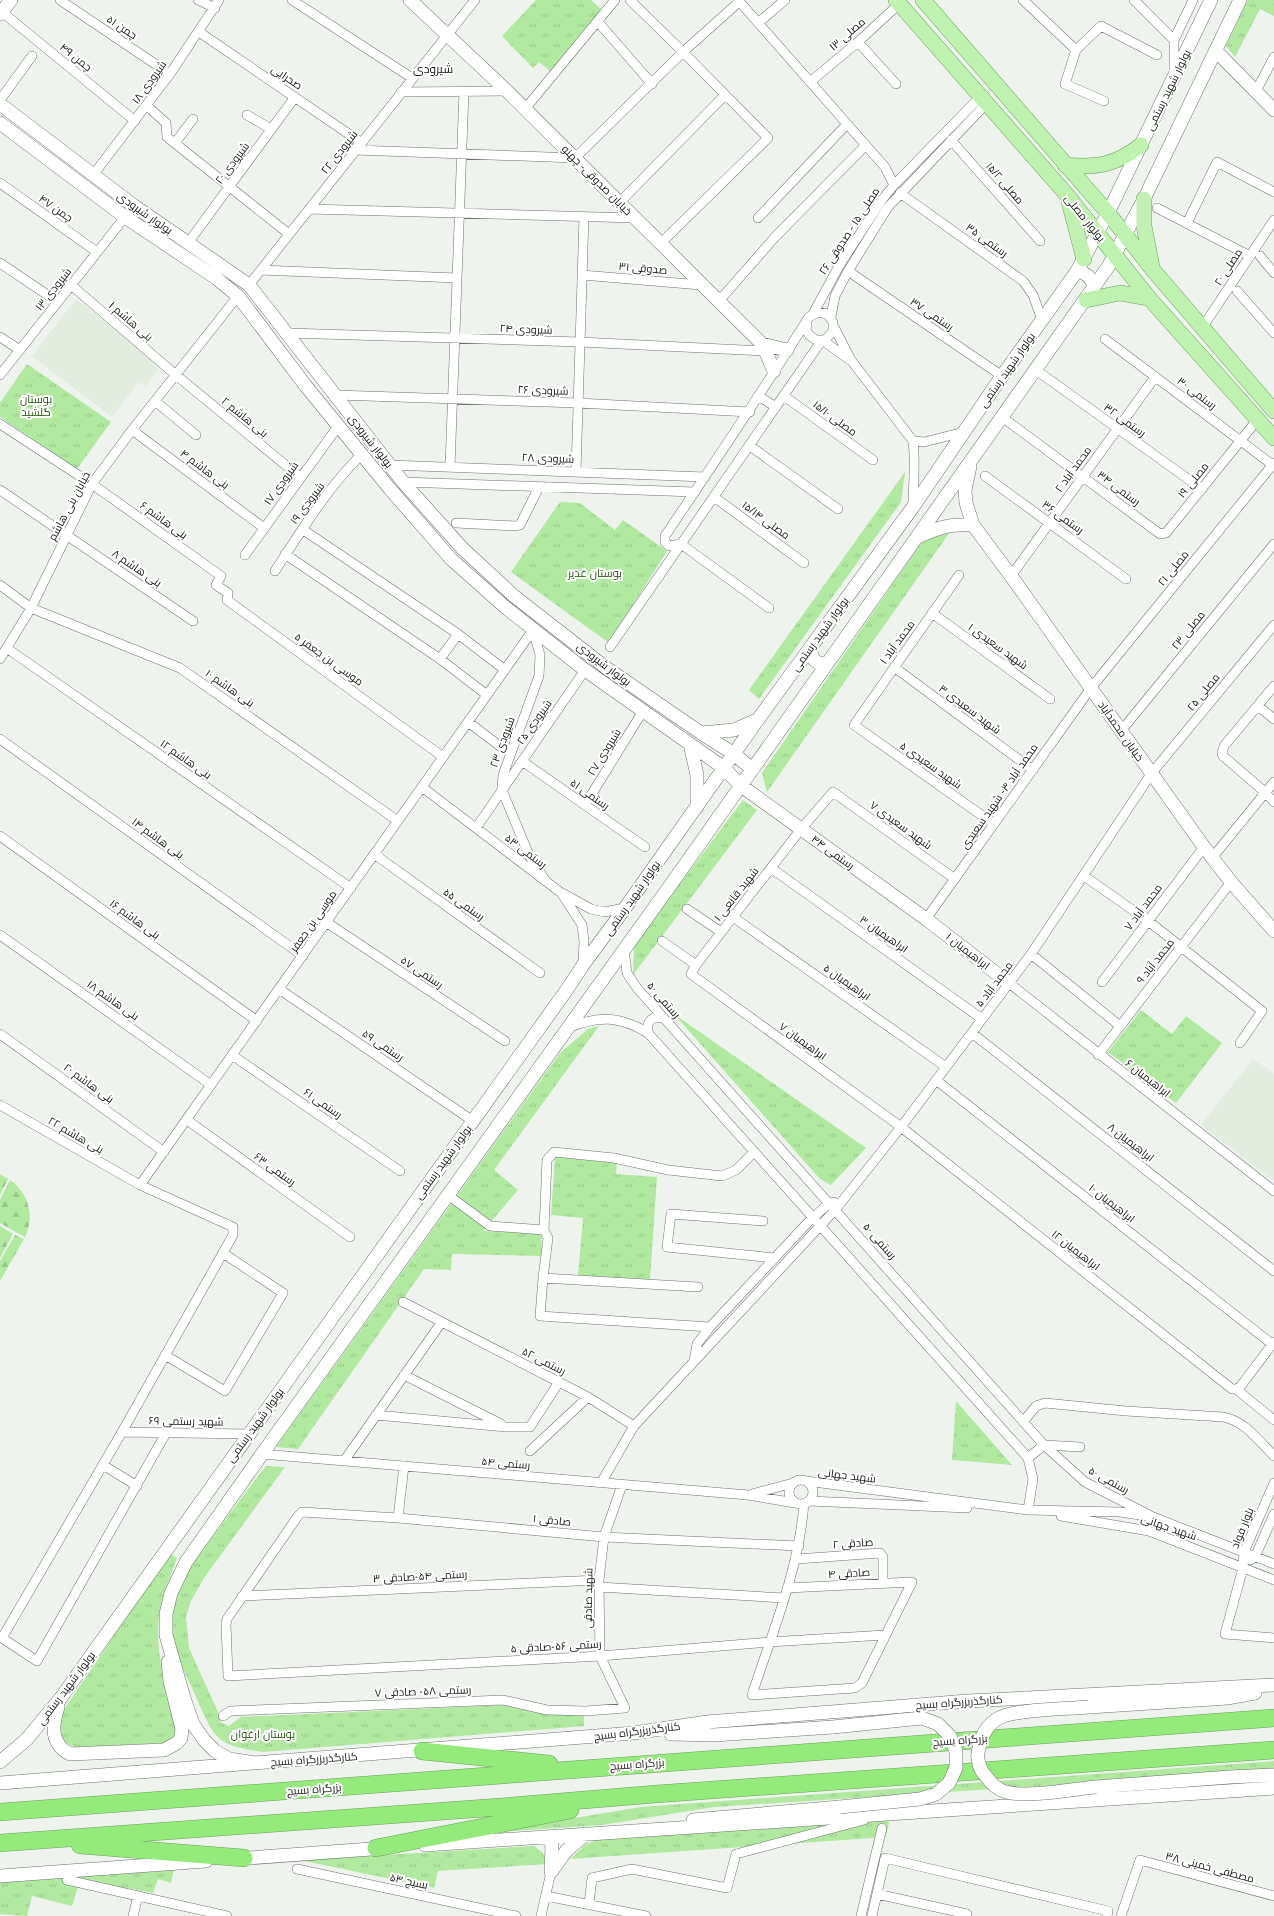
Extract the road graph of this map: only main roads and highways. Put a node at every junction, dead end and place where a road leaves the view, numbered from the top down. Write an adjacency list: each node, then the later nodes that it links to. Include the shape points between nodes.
1 (11, 0): 7 (main road)
2 (410, 0): 26 (main road, خیابان صدوقی- چهنو, via 620,202)
3 (923, 0): 9 (main road, بولوار مصلی)
4 (1211, 0): 14 (main road, بولوار شهید رستمی)
5 (1240, 0): 8 (main road, بولوار شهید رستمی)
6 (898, 2): 10 (main road, بولوار مصلی)
7 (1, 13)
8 (1216, 51): 12 (main road); 17 (main road, بولوار شهید رستمی)
9 (994, 82): 10 (main road); 15 (main road, بولوار مصلی)
10 (983, 101): 16 (main road, بولوار مصلی)
11 (0, 104): 37 (main road, بولوار شیرودی, via 93,175 249,285 390,465 462,548 514,596 605,667)
12 (1274, 110)
13 (0, 123): 38 (main road, بولوار شیرودی, via 125,217 216,278 238,296 305,385 451,559 533,630 641,715)
14 (1141, 145): 15 (main road, via 1127,156 1100,166); 18 (main road, بولوار شهید رستمی)
15 (1065, 165): 18 (main road, بولوار مصلی)
16 (1067, 195): 19 (main road, بولوار مصلی); 22 (main road)
17 (1144, 199): 20 (main road, بولوار شهید رستمی); 23 (main road, via 1144,226)
18 (1108, 213): 19 (main road, بولوار شهید رستمی); 20 (main road, بولوار مصلی)
19 (1098, 235): 21 (main road, بولوار مصلی); 22 (main road, بولوار شهید رستمی)
20 (1126, 235): 21 (main road, بولوار شهید رستمی); 23 (main road, بولوار مصلی)
21 (1115, 254): 24 (main road, بولوار شهید رستمی); 25 (main road, بولوار مصلی)
22 (1080, 265): 24 (main road, via 1090,278); 34 (main road, بولوار شهید رستمی, via 913,507)
23 (1153, 270): 29 (main road, بولوار مصلی)
24 (1090, 294): 25 (main road, via 1120,293); 31 (main road, بولوار شهید رستمی)
25 (1149, 298): 30 (main road, بولوار مصلی)
26 (763, 348): 27 (main road); 28 (main road)
27 (787, 350)
28 (774, 371)
29 (1274, 410)
30 (1274, 438)
31 (971, 461): 32 (main road, خیابان محمدآباد, via 965,490 966,503); 33 (main road, بولوار شهید رستمی)
32 (974, 525): 33 (main road, via 956,524 940,527); 47 (main road, خیابان محمدآباد, via 1212,858)
33 (917, 538): 35 (main road, بولوار شهید رستمی)
34 (811, 647): 35 (main road, via 810,654 814,660 820,664); 36 (main road, بولوار شهید رستمی)
35 (827, 664): 41 (main road, بولوار شهید رستمی)
36 (759, 718): 37 (main road, via 734,730); 39 (main road, بولوار شهید رستمی)
37 (701, 733): 39 (main road, بولوار شیرودی)
38 (690, 744): 40 (main road, بولوار شیرودی); 44 (main road, via 697,775)
39 (734, 754): 40 (main road, بولوار شهید رستمی); 41 (main road, بولوار شیرودی)
40 (724, 768): 42 (main road, بولوار شیرودی); 43 (main road, بولوار شهید رستمی)
41 (752, 769): 42 (main road, بولوار شهید رستمی)
42 (740, 785): 45 (main road, بولوار شهید رستمی); 46 (main road, رستمی ۴۴)
43 (705, 796): 44 (main road, بولوار شهید رستمی); 45 (main road, via 715,800)
44 (697, 807): 51 (main road, بولوار شهید رستمی)
45 (722, 812): 49 (main road, بولوار شهید رستمی, via 186,1562 171,1594 166,1614)
46 (926, 918): 48 (main road, ابراهیمیان ۱)
47 (1274, 931)
48 (1009, 983)
49 (166, 1635): 51 (main road, via 170,1680 182,1729 181,1738 171,1747 164,1750 70,1754 60,1747 54,1734 53,1723); 57 (main road, بولوار شهید رستمی, via 194,1724 204,1740 215,1751 229,1759)
50 (1274, 1686): 53 (main road, کنارگذربزرگراه بسیج, via 953,1702 707,1722); 59 (main road, bridge, via 1256,1693 1227,1698 1014,1713 999,1718 987,1728 980,1741 978,1756 982,1771 991,1784 1004,1792 1020,1794 1230,1776)
51 (60, 1699): 56 (main road, بولوار شهید رستمی, via 26,1739)
52 (1274, 1718): 58 (highway, بزرگراه بسیج)
53 (634, 1733): 55 (main road, کنارگذربزرگراه بسیج); 64 (main road, bridge, via 714,1735 922,1718 938,1724 950,1736 956,1751 956,1768 949,1783 936,1794 920,1799 719,1816)
54 (1274, 1750): 62 (highway)
55 (422, 1751): 57 (main road, کنارگذربزرگراه بسیج); 58 (highway)
56 (0, 1762)
57 (255, 1763): 60 (main road, کنارگذربزرگراه بسیج)
58 (587, 1767): 63 (highway, بزرگراه بسیج, via 498,1776)
59 (1274, 1776)
60 (0, 1783)
61 (1274, 1788): 64 (main road)
62 (656, 1794): 66 (highway); 68 (highway)
63 (0, 1812)
64 (586, 1834): 65 (main road); 65 (main road, via 567,1850 551,1872 552,1846)
65 (548, 1837): 68 (main road)
66 (28, 1840): 67 (highway); 69 (highway)
67 (0, 1843)
68 (376, 1848): 69 (main road)
69 (244, 1858): 70 (main road)
70 (0, 1876)

